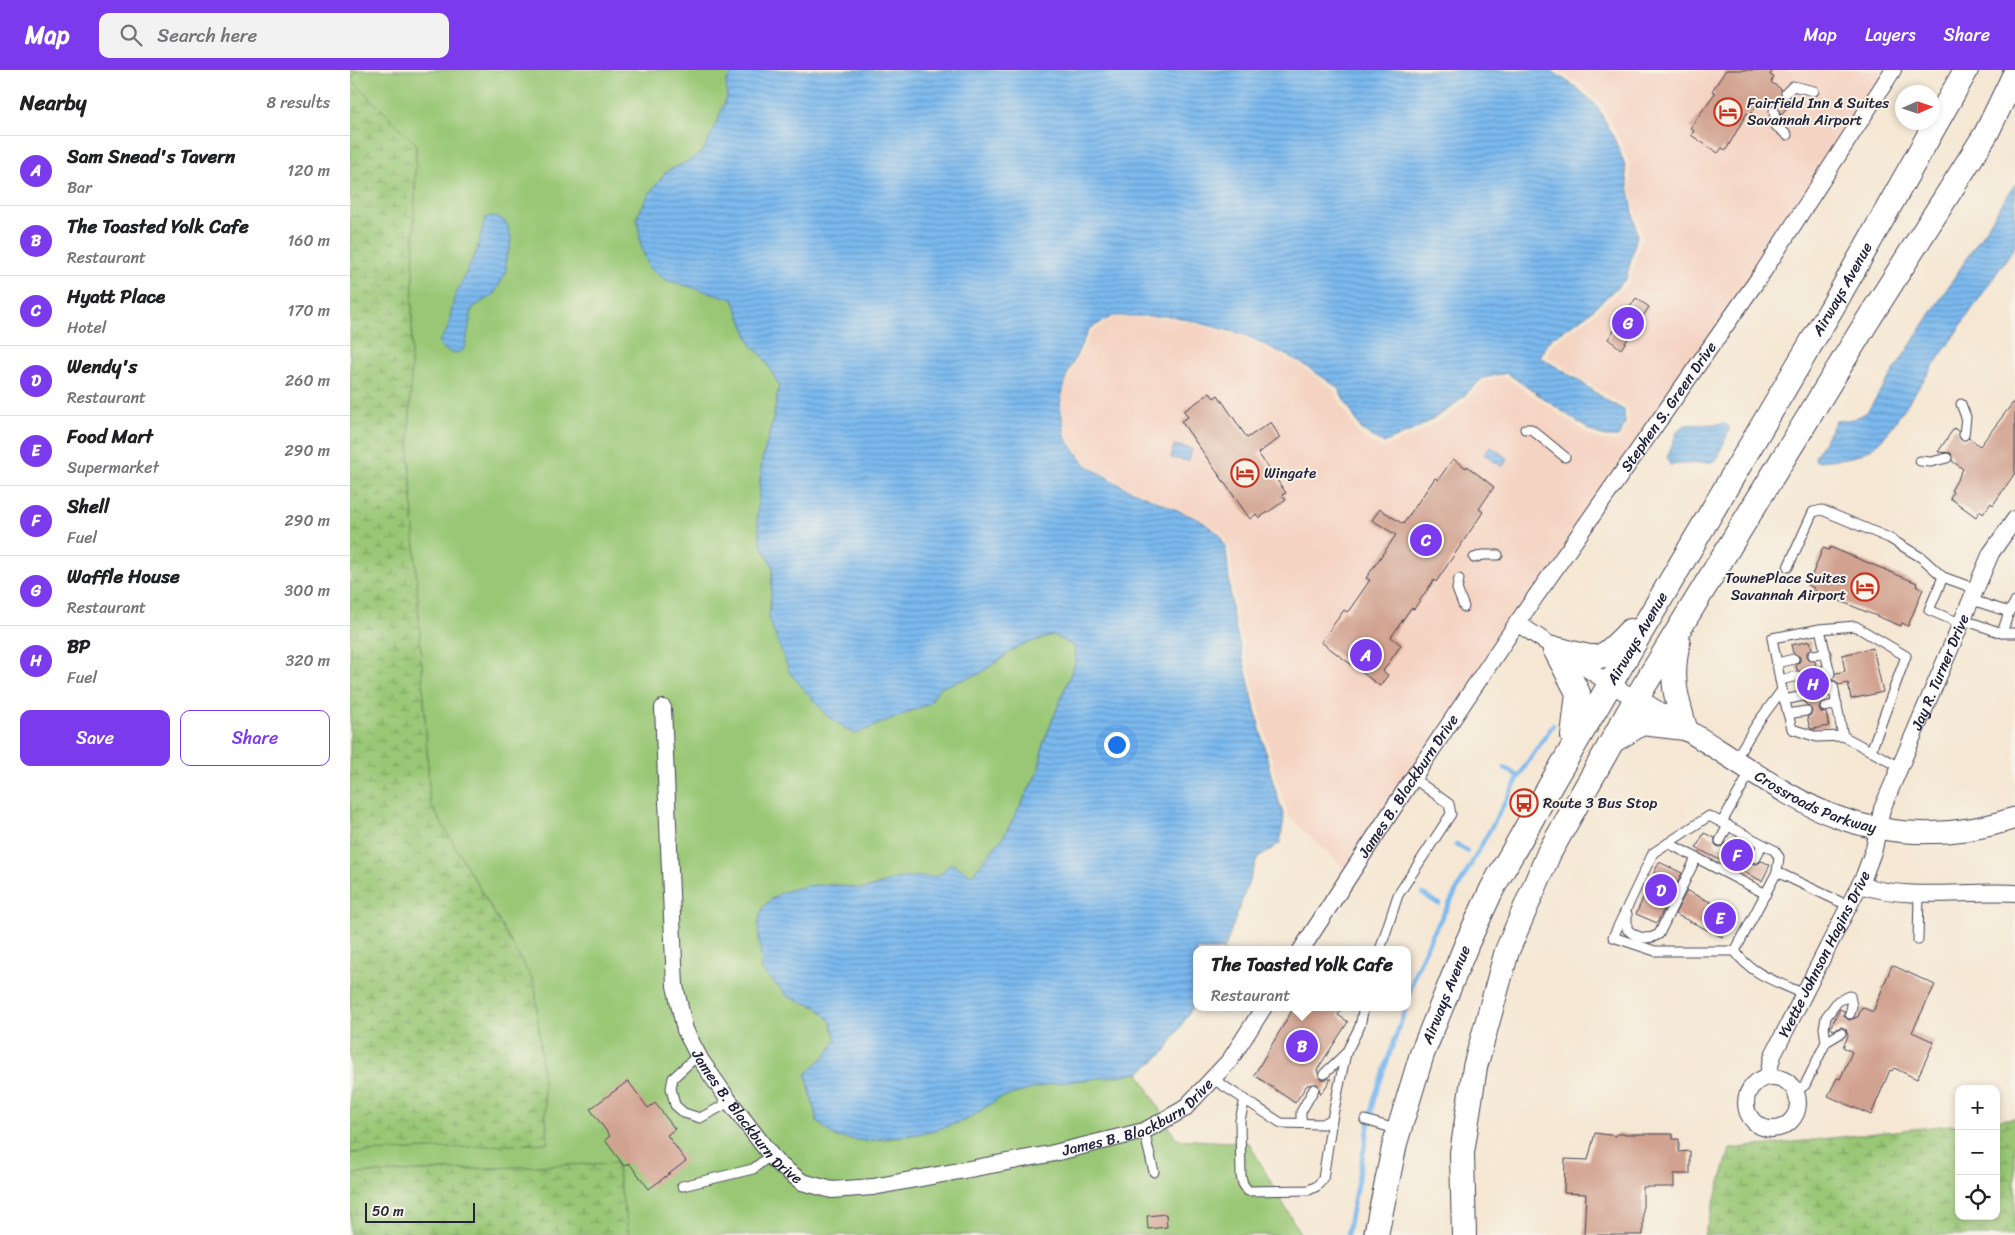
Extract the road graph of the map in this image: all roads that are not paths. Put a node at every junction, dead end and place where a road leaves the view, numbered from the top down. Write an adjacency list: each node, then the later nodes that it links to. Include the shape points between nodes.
1 (1893, 70): 26 (street, Stephen S. Green Drive, via 1763,272)
2 (1966, 70): 20 (main road, Airways Avenue, via 1838,298)
3 (2015, 74): 27 (main road, Airways Avenue, via 1986,134 1868,320)
4 (1814, 91): 5 (lane, via 1794,86)
5 (1786, 92)
6 (1774, 111): 7 (lane, via 1776,126)
7 (1787, 135)
8 (1961, 404): 10 (lane, via 1966,417)
9 (1525, 429): 11 (lane, via 1531,430)
10 (1964, 435)
11 (1565, 457)
12 (1947, 458): 13 (lane)
13 (1920, 461)
14 (2015, 519): 21 (street, Jay R. Turner Drive, via 1990,554)
15 (1498, 555): 16 (lane, via 1483,554)
16 (1474, 558)
17 (1788, 567): 18 (lane, via 1813,512 1822,510 1889,538 1922,558)
18 (1943, 577): 21 (lane); 25 (lane, via 1929,610)
19 (1459, 579): 23 (lane, via 1457,589)
20 (1666, 590): 31 (main road, via 1609,654 1598,658); 39 (main road, Airways Avenue)
21 (1974, 594): 24 (lane); 25 (street, Jay R. Turner Drive)
22 (2015, 602): 24 (lane)
23 (1464, 607)
24 (2009, 612): 29 (lane)
25 (1963, 622): 29 (lane); 56 (street, Jay R. Turner Drive)
26 (1517, 623): 31 (street); 57 (street, James B. Blackburn Drive)
27 (1682, 628): 43 (main road, Airways Avenue); 50 (main road, via 1673,665 1674,693)
28 (1820, 629): 32 (lane); 35 (lane, via 1772,638); 53 (lane, via 1855,626 1906,656)
29 (2002, 633): 30 (lane)
30 (2015, 633)
31 (1555, 649): 39 (street); 54 (main road, via 1578,694)
32 (1826, 653): 33 (lane); 36 (lane, via 1830,672)
33 (1813, 655)
34 (1794, 659): 35 (lane)
35 (1777, 663): 38 (lane)
36 (1817, 672)
37 (1798, 676): 38 (lane)
38 (1780, 680): 40 (lane)
39 (1610, 684): 43 (street); 54 (main road, Airways Avenue)
40 (1782, 690): 44 (lane); 55 (lane, via 1756,725)
41 (1821, 693): 45 (lane, via 1833,688)
42 (1803, 696): 44 (lane)
43 (1636, 699): 50 (street, Crossroads Parkway); 52 (main road, Airways Avenue)
44 (1784, 700): 49 (lane)
45 (1837, 704): 46 (lane); 51 (lane)
46 (1824, 707)
47 (663, 708): 88 (street, James B. Blackburn Drive, via 676,986 685,1030)
48 (1806, 711): 49 (lane)
49 (1788, 714): 51 (lane, via 1792,730 1817,737)
50 (1684, 728): 52 (main road, via 1642,723); 55 (street, Crossroads Parkway)
51 (1843, 736): 53 (lane)
52 (1612, 741): 105 (main road, Airways Avenue, via 1548,853 1507,951 1494,993 1475,1067 1462,1153)
53 (1870, 751): 56 (lane)
54 (1570, 752): 99 (main road, Airways Avenue, via 1492,889 1467,942 1422,1054)
55 (1743, 765): 59 (lane); 60 (street, Crossroads Parkway, via 1816,808)
56 (1900, 767): 60 (street, Jay R. Turner Drive, via 1882,809)
57 (1412, 778): 78 (street, James B. Blackburn Drive); 79 (lane, via 1449,804 1451,814 1398,895)
58 (2015, 818): 60 (street, Crossroads Parkway, via 1971,830 1903,832)
59 (1725, 824): 61 (lane); 62 (lane); 63 (lane, via 1709,816)
60 (1878, 829): 71 (street, Yvette Johnson Hagins Drive)
61 (1744, 834): 64 (lane); 65 (lane)
62 (1720, 841)
63 (1668, 843): 66 (lane); 75 (lane, via 1653,854)
64 (1762, 844): 67 (lane); 68 (lane, via 1780,857)
65 (1737, 849)
66 (1696, 858): 70 (lane, via 1710,860 1727,869); 75 (lane, via 1659,934 1645,939 1631,933 1626,921)
67 (1756, 858)
68 (1777, 872): 73 (lane); 76 (lane)
69 (1748, 874): 70 (lane)
70 (1743, 883): 73 (lane)
71 (1860, 885): 74 (street, via 1879,891); 76 (street, Yvette Johnson Hagins Drive)
72 (2015, 893): 74 (street)
73 (1766, 894): 80 (lane)
74 (1919, 895): 77 (lane)
75 (1628, 906): 80 (lane, via 1613,936 1655,951)
76 (1849, 906): 81 (street, Yvette Johnson Hagins Drive)
77 (1918, 940)
78 (1304, 946)
79 (1381, 946)
80 (1735, 951): 81 (lane, via 1742,962 1754,970)
81 (1804, 994): 90 (street, Yvette Johnson Hagins Drive, via 1773,1055)
82 (1261, 1011): 91 (street, James B. Blackburn Drive)
83 (1363, 1011): 87 (lane, via 1360,1026)
84 (1850, 1014): 86 (lane, via 1850,996 1838,1001 1826,1017)
85 (1841, 1033): 86 (lane)
86 (1826, 1042): 93 (lane, via 1805,1085)
87 (1346, 1053): 89 (lane); 96 (lane)
88 (698, 1055): 95 (street, James B. Blackburn Drive); 95 (lane, via 673,1078 671,1088 675,1104 684,1113 700,1118)
89 (1324, 1074)
90 (1766, 1077): 93 (street, via 1787,1081); 93 (street, via 1751,1086 1746,1094 1746,1110 1756,1125 1765,1129 1785,1126 1797,1112)
91 (1214, 1079): 94 (lane); 100 (street, James B. Blackburn Drive, via 1184,1109)
92 (1314, 1089): 98 (lane, via 1301,1112)
93 (1795, 1092)
94 (1245, 1099): 96 (lane, via 1240,1120 1241,1176 1248,1191 1309,1190 1318,1186 1323,1179); 98 (lane, via 1281,1123)
95 (730, 1102): 101 (street, James B. Blackburn Drive)
96 (1332, 1119): 98 (lane, via 1323,1124)
97 (1365, 1120): 99 (lane)
98 (1301, 1123)
99 (1399, 1130): 104 (main road, Airways Avenue)
100 (1144, 1131): 101 (street, James B. Blackburn Drive, via 1050,1154 873,1187 832,1190 802,1182); 102 (lane)
101 (771, 1155): 103 (lane, via 753,1169)
102 (1154, 1172)
103 (682, 1186)
104 (1376, 1235)
105 (1464, 1235)

